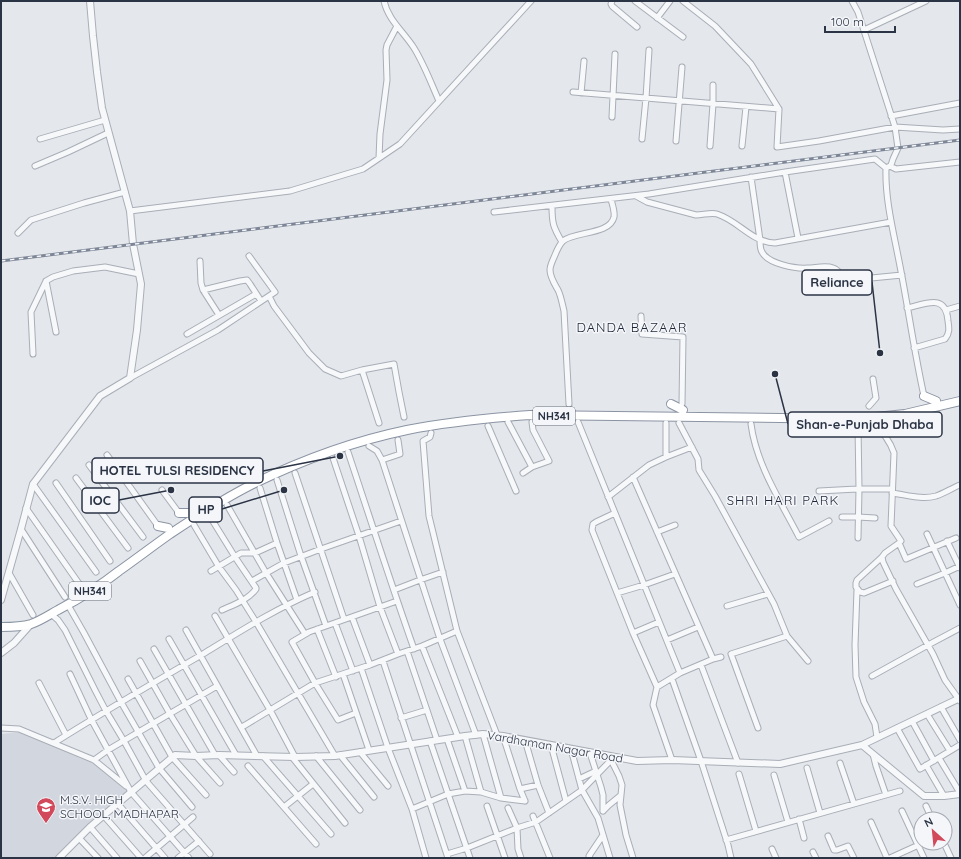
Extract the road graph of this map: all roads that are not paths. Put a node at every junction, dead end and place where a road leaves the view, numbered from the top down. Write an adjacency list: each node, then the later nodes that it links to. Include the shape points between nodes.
1 (90, 1): 32 (street)
2 (384, 1): 11 (street)
3 (531, 1): 24 (street)
4 (612, 1): 12 (street, via 612,6)
5 (635, 1): 10 (street)
6 (670, 1): 10 (street)
7 (683, 1): 29 (street, via 715,26 751,64)
8 (852, 1): 13 (street)
9 (926, 1): 13 (street)
10 (657, 18): 14 (street)
11 (397, 26): 24 (street, via 416,52); 41 (street, via 386,50 387,80)
12 (637, 27)
13 (864, 30): 30 (street)
14 (682, 37)
15 (649, 50): 23 (street)
16 (615, 54): 22 (street)
17 (584, 60): 21 (street)
18 (682, 67): 25 (street)
19 (713, 85): 27 (street)
20 (573, 92): 21 (street)
21 (581, 93): 22 (street)
22 (613, 96): 23 (street); 31 (street)
23 (646, 98): 25 (street); 36 (street)
24 (439, 101): 41 (street, via 400,144)
25 (680, 101): 27 (street); 38 (street)
26 (960, 103): 30 (street)
27 (713, 104): 28 (street); 39 (street)
28 (746, 107): 29 (street); 40 (street)
29 (779, 109): 33 (street, via 777,147)
30 (891, 116): 33 (street)
31 (612, 117)
32 (105, 120): 35 (street); 37 (street)
33 (895, 127): 34 (street); 44 (street, via 898,148)
34 (960, 130)
35 (108, 133): 43 (street); 47 (street)
36 (642, 138)
37 (40, 139)
38 (676, 141)
39 (710, 146)
40 (742, 146)
41 (379, 158): 51 (street, via 363,169 290,191)
42 (960, 162): 44 (street, via 896,169)
43 (35, 166)
44 (888, 167): 45 (street, via 875,159); 53 (street, via 886,185)
45 (785, 172): 46 (street); 55 (street)
46 (751, 177): 48 (street); 56 (street)
47 (125, 192): 51 (street); 54 (street, via 84,202 31,220)
48 (636, 196): 49 (street); 56 (street, via 647,202 696,215 711,213 725,217)
49 (610, 199): 50 (street); 57 (street, via 614,214 610,224 603,229)
50 (552, 206): 52 (street); 57 (street, via 554,227)
51 (130, 211): 60 (street)
52 (494, 212)
53 (891, 222): 55 (street); 61 (street)
54 (18, 233)
55 (798, 238): 56 (street, via 775,243)
56 (760, 240): 61 (street, via 762,253 776,263 806,269 833,267 851,280)
57 (562, 242): 82 (street, via 550,270 564,311)
58 (249, 256): 65 (street, via 275,292)
59 (200, 261): 63 (street)
60 (139, 274): 62 (street, via 105,267 73,271); 77 (street, via 141,284)
61 (902, 275): 68 (street)
62 (46, 281): 72 (street); 75 (street, via 31,312)
63 (203, 290): 64 (street, via 247,280); 70 (street)
64 (256, 294): 66 (street); 70 (street)
65 (269, 296): 66 (street); 76 (street, via 309,353 325,369 341,376)
66 (261, 301): 77 (street, via 218,330)
67 (960, 306): 69 (street)
68 (907, 308): 69 (street, via 936,303 941,304); 74 (street)
69 (946, 310): 74 (street, via 949,329 947,337)
70 (219, 315): 73 (street)
71 (641, 316): 85 (street, via 642,334 683,337)
72 (56, 332)
73 (187, 334)
74 (914, 348): 79 (street)
75 (33, 354)
76 (362, 370): 87 (street, via 394,364); 93 (street)
77 (130, 378): 118 (street, via 100,396)
78 (873, 379): 84 (street, via 876,398)
79 (924, 396): 80 (highway)
80 (936, 400)
81 (960, 401): 96 (highway, NH341)
82 (570, 404)
83 (672, 404): 85 (highway)
84 (869, 406)
85 (682, 407)
86 (526, 416): 88 (highway, NH341); 91 (highway, NH341); 101 (highway, NH341, via 451,423)
87 (404, 417)
88 (672, 417): 89 (highway, NH341); 95 (highway)
89 (745, 418): 96 (highway, NH341); 97 (highway, NH341)
90 (508, 422): 111 (street)
91 (532, 422): 111 (street, via 533,430 549,461)
92 (578, 422): 126 (street)
93 (379, 423)
94 (666, 423): 108 (street)
95 (679, 423): 104 (street)
96 (860, 423): 121 (street)
97 (753, 424): 137 (street, via 752,435 765,473 799,537)
98 (875, 424): 125 (street, via 887,437 894,453)
99 (488, 426): 123 (street)
100 (431, 433): 166 (street, via 430,437 423,440 429,516)
101 (399, 436): 102 (highway, NH341); 106 (highway, NH341, via 382,436); 109 (street, via 400,454)
102 (416, 436)
103 (369, 446): 109 (street, via 377,451)
104 (692, 448): 108 (street); 181 (street, via 698,459 699,470)
105 (348, 452): 106 (highway, NH341); 142 (street)
106 (333, 454): 143 (highway, NH341, via 283,470 253,484); 146 (street)
107 (107, 455): 140 (street)
108 (666, 457): 115 (street, via 649,465)
109 (382, 460): 136 (street)
110 (89, 465): 147 (street)
111 (532, 467): 113 (street)
112 (295, 473): 155 (street)
113 (523, 473)
114 (76, 478): 153 (street)
115 (633, 478): 126 (street); 144 (street)
116 (277, 480): 157 (street)
117 (56, 483): 160 (street)
118 (33, 484): 128 (street); 165 (street)
119 (960, 485): 125 (street, via 928,498)
120 (260, 488): 151 (street)
121 (859, 489): 124 (street); 125 (street); 133 (street)
122 (162, 490): 129 (street)
123 (516, 491)
124 (819, 491)
125 (892, 491): 152 (street, via 891,526 900,541)
126 (608, 497): 131 (street)
127 (227, 505): 156 (street)
128 (26, 508): 141 (street); 175 (street)
129 (179, 513): 130 (highway)
130 (191, 513)
131 (615, 513): 176 (street); 180 (street, via 596,522 592,527)
132 (209, 515): 158 (street)
133 (858, 517): 134 (street); 135 (street); 148 (street)
134 (842, 518)
135 (875, 518)
136 (401, 521): 142 (street); 171 (street)
137 (829, 521)
138 (194, 525): 162 (street)
139 (675, 525): 144 (street)
140 (158, 526): 143 (highway)
141 (21, 529): 167 (street); 182 (street)
142 (375, 530): 146 (street); 177 (street)
143 (169, 531): 188 (highway, NH341, via 120,571)
144 (657, 532): 170 (street)
145 (927, 534): 154 (street)
146 (359, 536): 155 (street); 192 (street)
147 (143, 537)
148 (858, 538)
149 (956, 538): 150 (street)
150 (947, 541): 154 (street); 163 (street)
151 (277, 543): 156 (street); 161 (street)
152 (899, 544): 154 (street, via 906,559); 159 (street)
153 (128, 548)
154 (933, 548): 169 (street)
155 (321, 549): 157 (street); 198 (street)
156 (255, 553): 158 (street, via 242,553); 168 (street)
157 (301, 556): 161 (street); 179 (street)
158 (235, 557): 162 (street); 172 (street)
159 (882, 557): 173 (street); 178 (street, via 857,580)
160 (110, 561)
161 (284, 563): 168 (street); 186 (street)
162 (219, 567): 164 (street); 185 (street)
163 (960, 567): 169 (street)
164 (211, 571)
165 (96, 572)
166 (443, 572): 171 (street); 209 (street)
167 (9, 573): 184 (street); 195 (street)
168 (266, 573): 172 (street); 189 (street)
169 (945, 573): 174 (street); 183 (street)
170 (675, 574): 176 (street); 204 (street)
171 (420, 580): 177 (street); 215 (street)
172 (252, 581): 185 (street, via 256,589)
173 (893, 581): 178 (street, via 864,593); 217 (street)
174 (917, 584)
175 (80, 585)
176 (644, 585): 180 (street); 200 (street)
177 (394, 590): 187 (street)
178 (857, 590): 277 (street, via 856,677 875,724)
179 (315, 592): 186 (street); 203 (street)
180 (617, 593): 210 (street)
181 (768, 594): 191 (street); 212 (street)
182 (65, 597)
183 (959, 599): 190 (street)
184 (1, 600)
185 (242, 600): 193 (street); 199 (street)
186 (297, 600): 189 (street)
187 (397, 601): 192 (street); 219 (street)
188 (68, 605): 194 (highway, NH341); 252 (street)
189 (287, 605): 199 (street); 211 (street)
190 (960, 605)
191 (727, 606)
192 (380, 607): 197 (street); 223 (street)
193 (222, 610)
194 (51, 614): 202 (highway, NH341); 257 (street, via 66,630)
195 (33, 615)
196 (215, 616): 214 (street)
197 (352, 617): 198 (street); 232 (street)
198 (344, 619): 201 (street)
199 (256, 622): 214 (street); 249 (street)
200 (659, 622): 210 (street); 216 (street)
201 (335, 623): 203 (street); 234 (street)
202 (31, 624): 205 (highway, NH341); 222 (street)
203 (326, 626): 207 (street)
204 (698, 626): 216 (street); 226 (street)
205 (1, 627)
206 (960, 628): 217 (street)
207 (317, 629): 211 (street); 239 (street)
208 (186, 630): 224 (street)
209 (457, 632): 215 (street); 273 (street)
210 (633, 633): 247 (street)
211 (305, 634): 244 (street, via 292,642)
212 (787, 636): 229 (street); 267 (street, via 731,654)
213 (169, 639): 231 (street)
214 (228, 639): 224 (street); 255 (street)
215 (440, 639): 218 (street); 272 (street)
216 (667, 640): 235 (street)
217 (928, 645): 240 (street); 251 (street, via 945,680)
218 (422, 646): 219 (street); 276 (street)
219 (414, 648): 221 (street)
220 (154, 649): 237 (street)
221 (407, 651): 223 (street); 256 (street)
222 (1, 653)
223 (398, 654): 228 (street)
224 (200, 655): 231 (street); 246 (street)
225 (721, 657): 226 (street)
226 (713, 660): 230 (street)
227 (140, 661): 245 (street)
228 (383, 661): 232 (street); 261 (street)
229 (808, 661)
230 (701, 664): 235 (street); 310 (street)
231 (184, 665): 237 (street); 250 (street)
232 (370, 665): 233 (street)
233 (361, 668): 234 (street); 288 (street)
234 (353, 671): 238 (street)
235 (680, 673): 242 (street)
236 (70, 674): 262 (street)
237 (168, 674): 245 (street); 253 (street)
238 (343, 674): 239 (street); 258 (street)
239 (336, 676): 244 (street)
240 (872, 676)
241 (128, 679): 248 (street)
242 (672, 679): 247 (street); 309 (street)
243 (39, 683): 271 (street)
244 (315, 683): 249 (street); 258 (street, via 338,720)
245 (152, 684): 248 (street); 259 (street)
246 (217, 686): 250 (street); 265 (street)
247 (657, 687): 307 (street, via 653,705)
248 (136, 693): 252 (street); 264 (street)
249 (298, 693): 255 (street); 299 (street)
250 (202, 695): 253 (street); 298 (street)
251 (960, 699): 254 (street, Vardhaman Nagar Road)
252 (121, 702): 257 (street); 269 (street)
253 (186, 705): 259 (street); 297 (street)
254 (941, 707): 260 (street, Vardhaman Nagar Road); 281 (street)
255 (270, 710): 265 (street); 304 (street)
256 (427, 710): 261 (street); 279 (street)
257 (106, 711): 262 (street); 282 (street)
258 (356, 713): 292 (street)
259 (170, 714): 264 (street); 300 (street)
260 (927, 714): 263 (street, Vardhaman Nagar Road); 293 (street)
261 (401, 718): 285 (street)
262 (91, 719): 271 (street); 291 (street)
263 (912, 721): 268 (street, Vardhaman Nagar Road); 308 (street)
264 (154, 723): 269 (street); 303 (street)
265 (242, 727): 301 (street)
266 (1, 728): 284 (street, via 19,729)
267 (758, 728)
268 (897, 728): 277 (street, Vardhaman Nagar Road); 312 (street, via 920,769)
269 (139, 732): 282 (street); 314 (street)
270 (483, 734): 272 (street, Vardhaman Nagar Road); 273 (street, Vardhaman Nagar Road); 340 (street)
271 (66, 735): 284 (street)
272 (476, 735): 274 (street, Vardhaman Nagar Road)
273 (496, 735): 275 (street, Vardhaman Nagar Road)
274 (465, 736): 276 (street, Vardhaman Nagar Road); 331 (street)
275 (503, 736): 280 (street, Vardhaman Nagar Road); 326 (street)
276 (458, 737): 278 (street, Vardhaman Nagar Road)
277 (877, 737): 286 (street, Vardhaman Nagar Road)
278 (447, 739): 279 (street, Vardhaman Nagar Road); 329 (street)
279 (437, 740): 283 (street, Vardhaman Nagar Road)
280 (525, 740): 287 (street, Vardhaman Nagar Road); 324 (street)
281 (960, 740)
282 (124, 741): 291 (street); 321 (street)
283 (430, 741): 285 (street, Vardhaman Nagar Road); 333 (street)
284 (54, 743): 306 (street)
285 (410, 744): 288 (street, Vardhaman Nagar Road); 341 (street)
286 (862, 744): 296 (street); 310 (street, Vardhaman Nagar Road, via 780,764)
287 (551, 745): 290 (street, Vardhaman Nagar Road); 342 (street)
288 (388, 748): 292 (street, Vardhaman Nagar Road); 350 (street)
289 (959, 748): 293 (street)
290 (571, 749): 295 (street, Vardhaman Nagar Road); 320 (street)
291 (108, 750): 306 (street); 327 (street)
292 (369, 750): 294 (street, Vardhaman Nagar Road)
293 (950, 751): 308 (street)
294 (360, 752): 299 (street, Vardhaman Nagar Road); 325 (street)
295 (590, 753): 305 (street, Vardhaman Nagar Road); 317 (street)
296 (873, 754): 335 (street); 338 (street, via 924,796)
297 (217, 755): 298 (street, Vardhaman Nagar Road); 300 (street, Vardhaman Nagar Road); 316 (street)
298 (236, 755): 301 (street, Vardhaman Nagar Road)
299 (337, 755): 302 (street, Vardhaman Nagar Road); 339 (street)
300 (196, 756): 303 (street, Vardhaman Nagar Road, via 175,754); 322 (street)
301 (260, 756): 304 (street, Vardhaman Nagar Road); 336 (street)
302 (316, 756): 304 (street, Vardhaman Nagar Road); 351 (street)
303 (172, 757): 314 (street); 334 (street)
304 (293, 757): 323 (street)
305 (613, 759): 307 (street, Vardhaman Nagar Road); 317 (street); 337 (street, via 622,785)
306 (94, 760): 327 (street)
307 (672, 760): 309 (street, Vardhaman Nagar Road)
308 (936, 760): 312 (street); 332 (street)
309 (701, 761): 310 (street, Vardhaman Nagar Road); 378 (street)
310 (738, 763)
311 (840, 763): 344 (street)
312 (926, 765): 338 (street)
313 (248, 766): 348 (street)
314 (159, 768): 321 (street); 347 (street)
315 (807, 768): 356 (street)
316 (234, 772)
317 (597, 773): 320 (street); 328 (street); 353 (street, via 603,795)
318 (739, 774): 370 (street)
319 (774, 775): 363 (street)
320 (579, 779): 328 (street)
321 (146, 781): 327 (street); 366 (street)
322 (220, 783)
323 (313, 784): 336 (street); 365 (street)
324 (538, 785): 326 (street); 355 (street)
325 (388, 786)
326 (520, 789): 340 (street, via 525,802)
327 (130, 790): 343 (street); 373 (street)
328 (582, 790): 342 (street); 360 (street)
329 (465, 791): 331 (street); 333 (street)
330 (900, 791): 335 (street)
331 (481, 792): 340 (street)
332 (960, 793): 338 (street)
333 (448, 794): 341 (street); 382 (street)
334 (206, 795)
335 (886, 795): 344 (street)
336 (297, 796): 348 (street); 371 (street)
337 (620, 796): 353 (street); 404 (street, via 626,835)
338 (944, 796)
339 (374, 797)
340 (501, 798)
341 (430, 801): 350 (street); 388 (street)
342 (566, 801): 355 (street)
343 (118, 804): 357 (street); 381 (street)
344 (854, 804): 356 (street)
345 (487, 806): 374 (street)
346 (926, 806): 354 (street)
347 (192, 807)
348 (284, 807): 380 (street)
349 (508, 808): 368 (street)
350 (412, 809): 397 (street)
351 (360, 810)
352 (902, 810): 369 (street)
353 (603, 811): 360 (street)
354 (928, 811)
355 (549, 813): 362 (street)
356 (820, 813): 361 (street)
357 (104, 816): 367 (street); 392 (street)
358 (533, 816): 362 (street)
359 (192, 817): 366 (street)
360 (598, 818): 372 (street)
361 (799, 819): 363 (street); 377 (street)
362 (536, 822): 368 (street); 401 (street)
363 (788, 822): 370 (street)
364 (871, 822): 409 (street)
365 (345, 823)
366 (185, 824): 373 (street); 379 (street)
367 (90, 827): 376 (street); 391 (street)
368 (517, 828): 374 (street); 400 (street)
369 (913, 830)
370 (756, 832): 378 (street)
371 (331, 834)
372 (603, 835): 402 (street); 403 (street)
373 (170, 836): 381 (street); 386 (street)
374 (497, 836): 382 (street); 399 (street)
375 (828, 836): 408 (street, via 834,850 848,846)
376 (79, 838): 389 (street); 390 (street)
377 (804, 838)
378 (726, 840): 405 (street)
379 (199, 841): 386 (street); 387 (street)
380 (316, 844)
381 (157, 848): 393 (street); 394 (street)
382 (467, 848): 388 (street); 398 (street)
383 (913, 848): 410 (street)
384 (772, 849): 406 (street)
385 (813, 852): 407 (street)
386 (185, 853): 395 (street); 396 (street)
387 (210, 854)
388 (448, 856)
389 (59, 858)
390 (98, 858)
391 (117, 858)
392 (141, 858)
393 (145, 858)
394 (165, 858)
395 (178, 858)
396 (189, 858)
397 (426, 858)
398 (470, 858)
399 (505, 858)
400 (521, 858)
401 (550, 858)
402 (590, 858)
403 (610, 858)
404 (633, 858)
405 (731, 858)
406 (776, 858)
407 (816, 858)
408 (854, 858)
409 (887, 858)
410 (890, 858)

